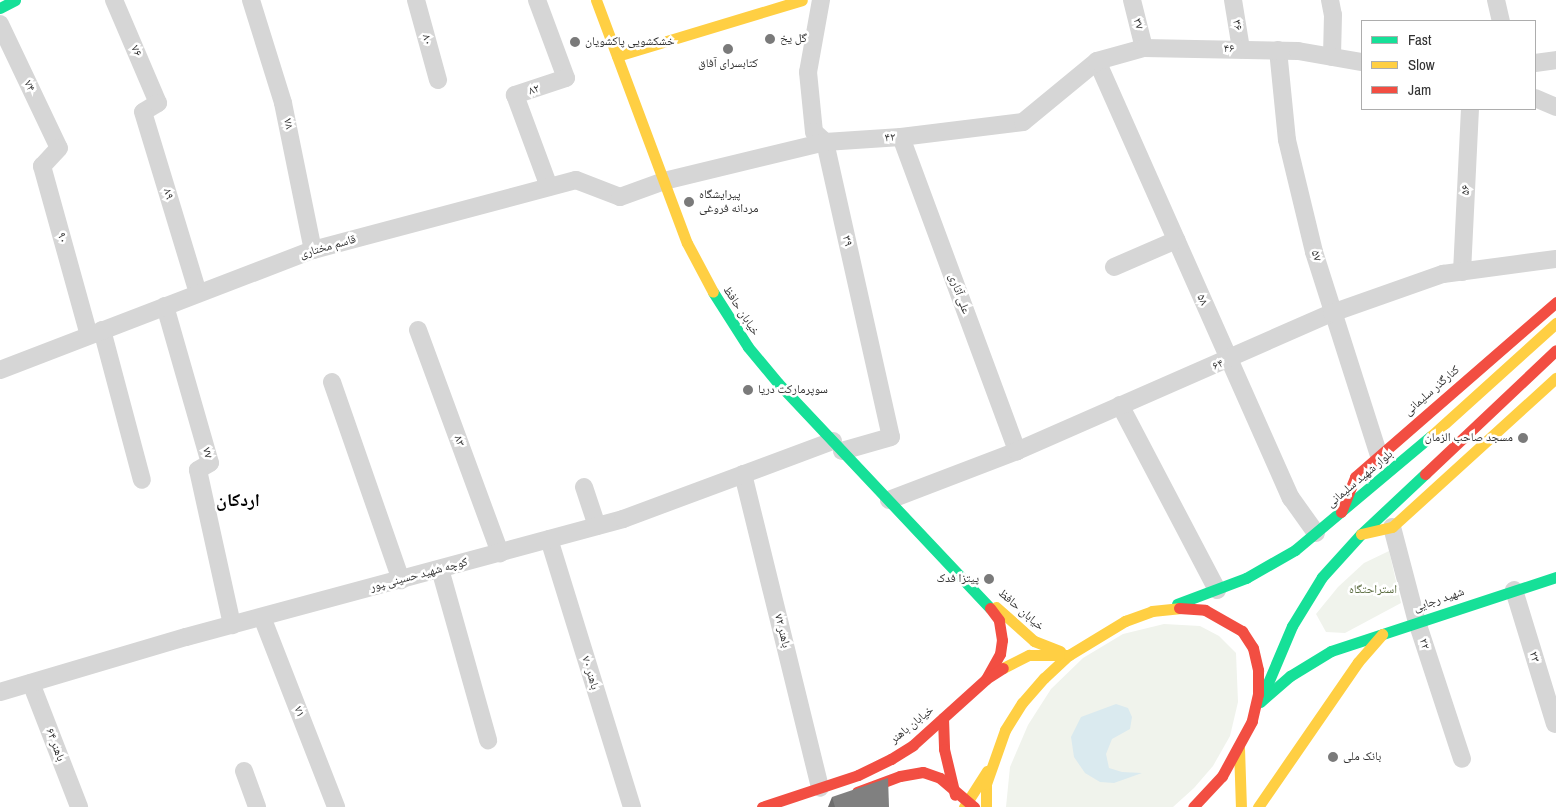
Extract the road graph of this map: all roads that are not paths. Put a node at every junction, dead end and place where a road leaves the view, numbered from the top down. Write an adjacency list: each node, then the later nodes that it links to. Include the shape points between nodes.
1 (15, 0): 13 (main road)
2 (114, 0): 27 (street, ۷۶)
3 (251, 0): 36 (street, ۷۸, via 283,103)
4 (416, 0): 25 (street, ۸۰)
5 (537, 0): 34 (street, ۸۲, via 566,78 515,95)
6 (596, 0): 19 (main road, خیابان حافظ)
7 (802, 0): 19 (main road)
8 (821, 0): 31 (street, ۳۹, via 808,72 814,132)
9 (1132, 0): 16 (street, ۳۷)
10 (1233, 0): 17 (street, ۳۶)
11 (1330, 0): 20 (street, via 1334,15)
12 (1496, 0): 14 (street)
13 (0, 8)
14 (1501, 20)
15 (0, 24): 32 (street, ۷۴)
16 (1144, 48): 17 (street, ۴۶); 22 (street, ۴۶)
17 (1241, 49): 18 (street, ۴۶)
18 (1278, 50): 20 (street, ۴۶); 43 (street, ۵۷, via 1287,140)
19 (617, 56): 33 (main road, خیابان حافظ)
20 (1332, 57): 23 (street, ۴۶)
21 (1556, 60): 24 (street)
22 (1097, 61): 30 (street, ۴۲, via 1024,122); 35 (street, ۵۸)
23 (1361, 62)
24 (1536, 63)
25 (438, 80)
26 (1536, 98): 28 (street)
27 (158, 103): 40 (street, ۸۹, via 143,112)
28 (1556, 107)
29 (1470, 110): 39 (street, ۵۶)
30 (901, 137): 31 (street, ۴۲); 54 (street, علی آثاری)
31 (825, 142): 33 (street, ۴۲); 53 (street, ۳۹, via 891,437)
32 (59, 148): 46 (street, ۹۰, via 42,166)
33 (664, 181): 34 (street, قاسم مختاری, via 620,197 576,180); 53 (main road, خیابان حافظ, via 688,243 725,314 778,383)
34 (549, 187): 36 (street, قاسم مختاری)
35 (1176, 240): 38 (street); 48 (street, ۵۸)
36 (313, 250): 40 (street, قاسم مختاری)
37 (1556, 259): 39 (street, ۶۴)
38 (1114, 267)
39 (1462, 272): 43 (street, ۶۴, via 1443,274)
40 (198, 293): 42 (street, قاسم مختاری)
41 (1556, 302): 55 (main road, کنارگذر سلیمانی)
42 (165, 306): 46 (street, قاسم مختاری); 76 (street, ۷۷, via 210,463 198,470)
43 (1332, 313): 48 (street, ۶۴); 55 (street, ۵۷)
44 (1556, 323): 60 (main road, بلوار شهید سلیمانی, via 1378,483)
45 (418, 330): 66 (street, ۸۳)
46 (95, 332): 49 (street, قاسم مختاری); 57 (street)
47 (1556, 350): 64 (main road)
48 (1229, 360): 52 (street, ۶۴); 63 (street, ۵۸, via 1291,498)
49 (1, 367)
50 (1556, 378): 62 (main road)
51 (332, 382): 70 (street)
52 (1120, 405): 54 (street, ۶۴); 71 (street)
53 (837, 446): 56 (street, کوچه شهید حسینی ‍پور); 59 (main road, خیابان حافظ)
54 (1017, 451): 59 (street, ۶۴)
55 (1379, 456): 60 (main road, کنارگذر سلیمانی, via 1355,477)
56 (743, 474): 61 (street, کوچه شهید حسینی ‍پور); 91 (street, باهنر ۷۲)
57 (142, 480)
58 (584, 487): 61 (street)
59 (889, 500): 68 (main road, خیابان حافظ)
60 (1341, 512): 63 (main road, بلوار شهید سلیمانی)
61 (597, 526): 65 (street, کوچه شهید حسینی ‍پور)
62 (1392, 527): 64 (main road); 75 (street, ۲۲)
63 (1316, 533): 71 (main road, بلوار شهید سلیمانی, via 1287,555)
64 (1361, 534): 82 (main road, via 1306,598)
65 (549, 540): 66 (street, کوچه شهید حسینی ‍پور); 98 (street, باهنر ۷۰)
66 (500, 553): 67 (street, کوچه شهید حسینی ‍پور)
67 (440, 569): 70 (street, کوچه شهید حسینی ‍پور); 86 (street)
68 (961, 576): 78 (main road, خیابان حافظ, via 1034,641); 79 (main road, خیابان حافظ, via 992,610 1002,630 1000,654)
69 (1556, 577): 72 (main road, شهید رجایی)
70 (401, 580): 74 (street, کوچه شهید حسینی ‍پور)
71 (1217, 590): 73 (main road, بلوار شهید سلیمانی)
72 (1514, 590): 75 (main road, شهید رجایی); 85 (street, ۲۳)
73 (1152, 611): 78 (main road, via 1118,625); 84 (main road, via 1205,610 1242,631 1253,648 1258,670 1258,694)
74 (262, 617): 76 (street, کوچه شهید حسینی ‍پور); 97 (street, ۷۱)
75 (1417, 622): 77 (main road, شهید رجایی); 88 (street, ۲۲)
76 (232, 625): 80 (street, کوچه شهید حسینی ‍پور)
77 (1384, 633): 82 (main road, شهید رجایی, via 1330,651 1290,676); 104 (main road, via 1358,662)
78 (1069, 655): 79 (main road, خیابان باهنر, via 1029,655); 89 (main road, via 1022,703 1005,730)
79 (986, 679): 83 (main road, خیابان باهنر)
80 (31, 683): 81 (street, کوچه شهید حسینی ‍پور); 95 (street, باهنر ۶۴)
81 (0, 692)
82 (1260, 702): 84 (main road)
83 (943, 718): 91 (main road, خیابان باهنر, via 891,759); 92 (main road, via 944,749)
84 (1252, 721): 87 (main road)
85 (1555, 724)
86 (488, 740)
87 (1239, 748): 102 (main road, via 1222,776); 103 (main road)
88 (1462, 759)
89 (994, 761): 94 (main road); 101 (main road, via 986,784)
90 (244, 771): 96 (street)
91 (820, 788): 99 (main road, خیابان باهنر)
92 (954, 789): 93 (main road, via 940,778 923,772 900,776); 94 (main road); 100 (main road)
93 (849, 795)
94 (968, 804)
95 (79, 807)
96 (257, 807)
97 (336, 807)
98 (632, 807)
99 (762, 807)
100 (955, 807)
101 (986, 807)
102 (1193, 807)
103 (1241, 807)
104 (1258, 807)

